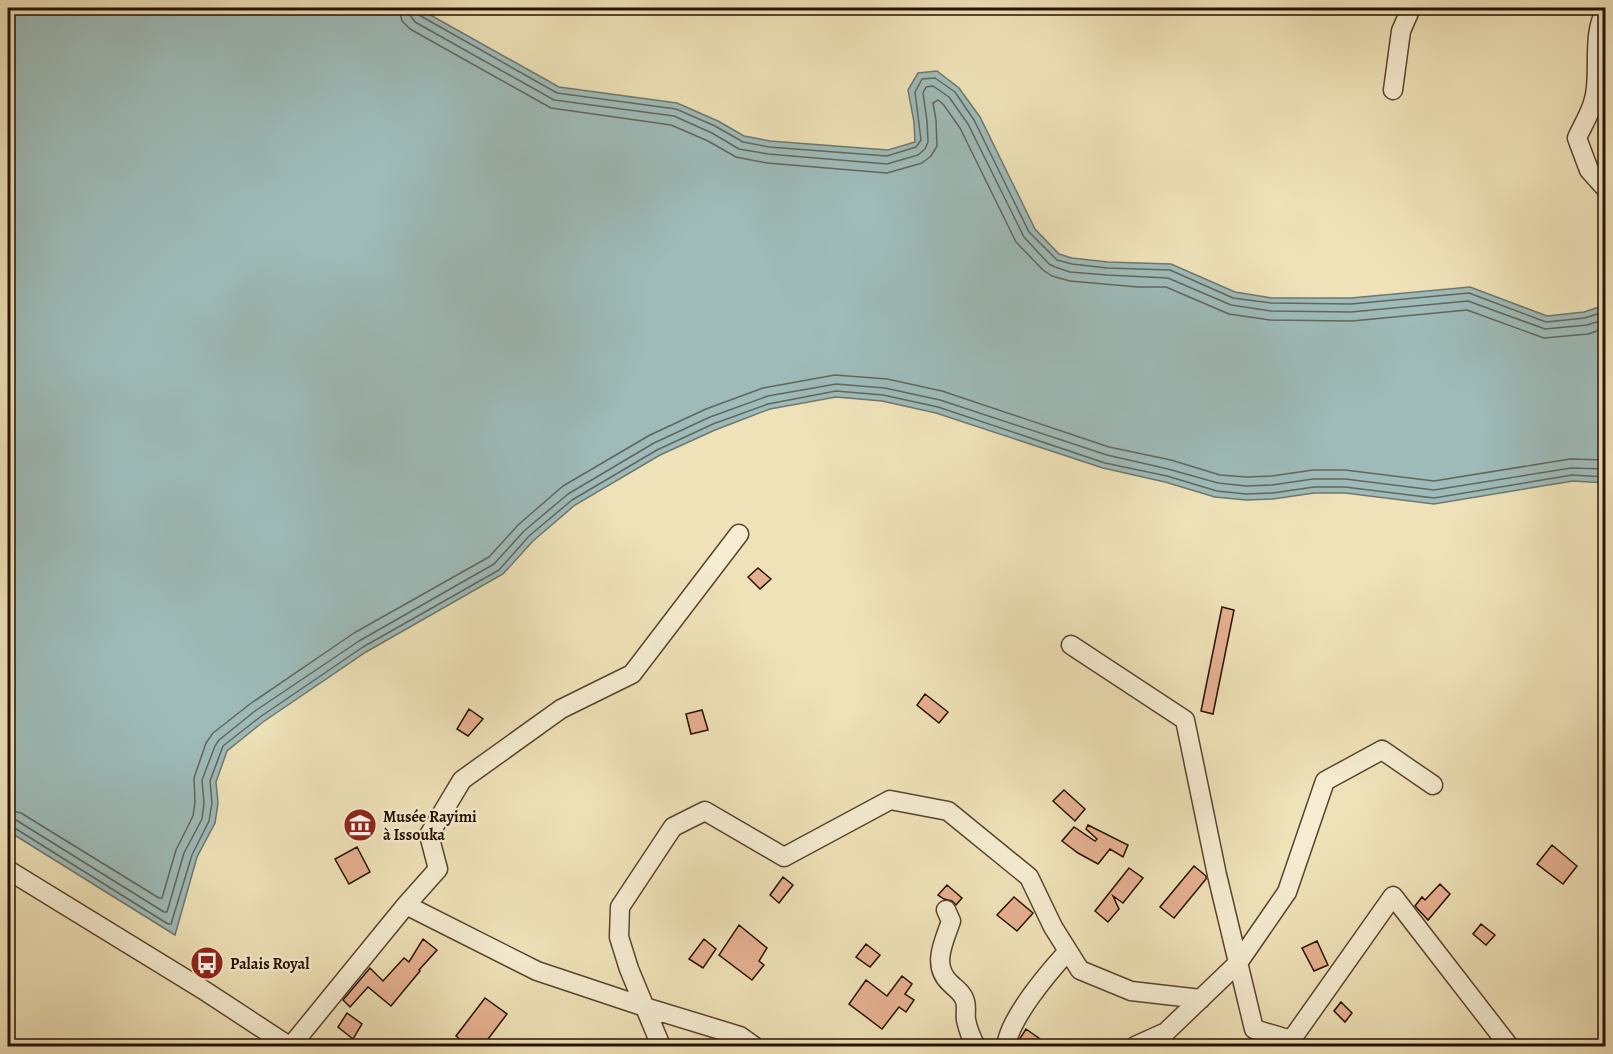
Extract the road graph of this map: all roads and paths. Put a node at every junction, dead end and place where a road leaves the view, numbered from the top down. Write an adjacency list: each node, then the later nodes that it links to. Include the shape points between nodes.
1 (1411, 8): 3 (street, via 1401,31)
2 (1605, 11): 4 (street, via 1594,99 1577,138 1589,170)
3 (1393, 90)
4 (1605, 189)
5 (739, 534): 9 (street, via 632,674 561,709 462,780 429,836 438,868)
6 (1071, 645): 12 (street, via 1185,720)
7 (1433, 785): 12 (street, via 1382,750 1325,781 1287,892)
8 (8, 870): 17 (street)
9 (406, 905): 14 (street, via 537,971); 17 (street)
10 (946, 910): 19 (street, via 951,921 939,966 966,1002 966,1019)
11 (1068, 951): 13 (street, via 1080,970 1131,991); 14 (street, via 1029,877 948,811 890,800 784,857 705,811 673,827 620,906 619,937); 20 (street, via 1043,979 1007,1035)
12 (1238, 963): 13 (street); 16 (street, via 1254,1029)
13 (1200, 999): 21 (street, via 1166,1032)
14 (645, 1007): 15 (street); 18 (street)
15 (742, 1043)
16 (1289, 1043): 22 (street, via 1393,896)
17 (290, 1047)
18 (661, 1047)
19 (976, 1047)
20 (1006, 1047)
21 (1136, 1047)
22 (1509, 1047)

